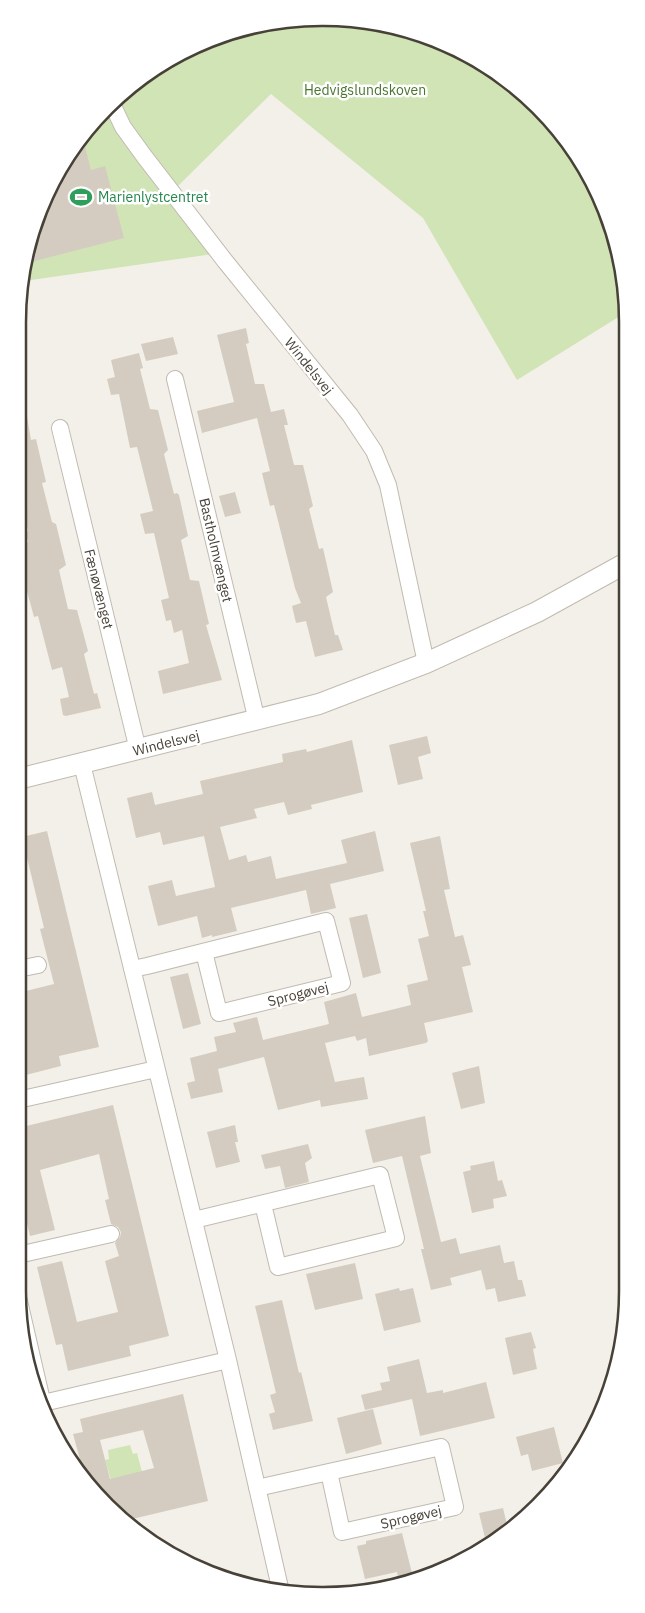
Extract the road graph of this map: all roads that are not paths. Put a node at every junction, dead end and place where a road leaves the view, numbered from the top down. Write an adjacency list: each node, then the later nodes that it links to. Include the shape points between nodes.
1 (116, 110): 5 (street, Windelsvej, via 123,127 224,261 350,416 374,451 388,485)
2 (175, 379): 6 (street, Bastholmvænget)
3 (60, 428): 7 (street, Fænøvænget)
4 (619, 567): 5 (street, Windelsvej, via 544,609)
5 (426, 663): 6 (street, Windelsvej, via 319,704)
6 (257, 721): 7 (street, Windelsvej)
7 (138, 750): 8 (street, Windelsvej)
8 (82, 764): 9 (street, Windelsvej); 13 (street)
9 (26, 777)
10 (204, 952): 10 (street, Sprogøvej, via 326,921 342,983 219,1013); 13 (street, Sprogøvej)
11 (38, 964): 12 (street)
12 (26, 967)
13 (132, 970): 14 (street)
14 (156, 1069): 15 (street); 17 (street)
15 (26, 1098)
16 (263, 1204): 16 (street, via 380,1175 396,1238 278,1267); 17 (street)
17 (194, 1220): 20 (street)
18 (111, 1234): 19 (street)
19 (26, 1253)
20 (228, 1360): 21 (street); 23 (street)
21 (48, 1403)
22 (329, 1472): 22 (street, Sprogøvej, via 442,1447 455,1507 342,1532); 23 (street, Sprogøvej)
23 (257, 1488): 24 (street)
24 (279, 1583)

